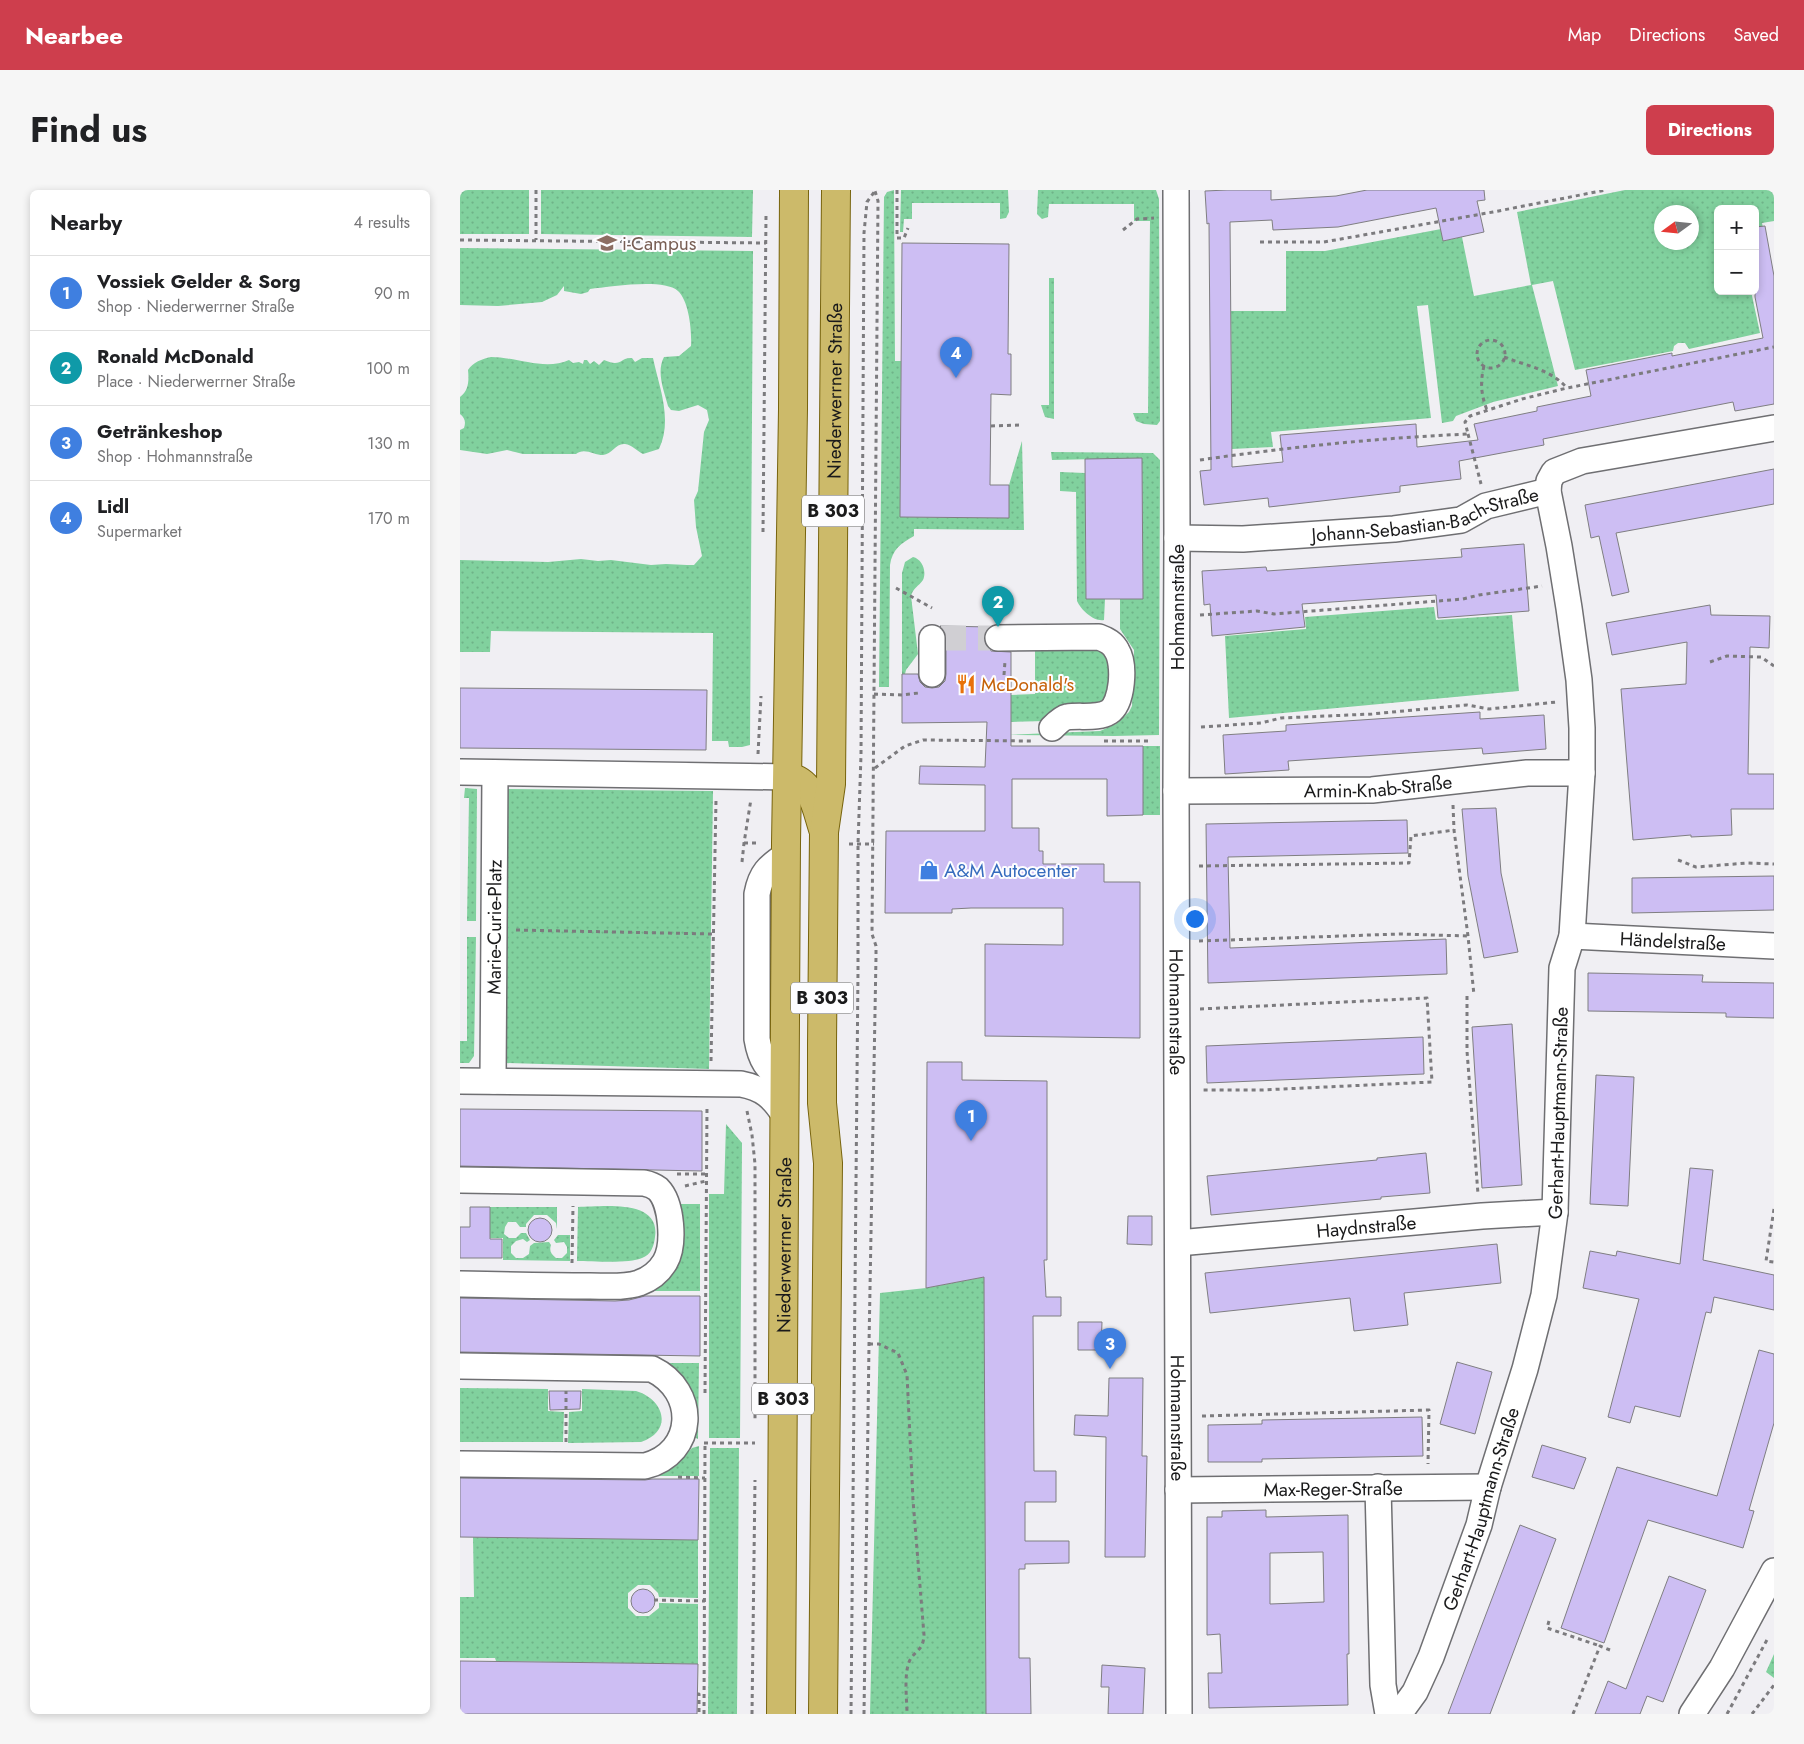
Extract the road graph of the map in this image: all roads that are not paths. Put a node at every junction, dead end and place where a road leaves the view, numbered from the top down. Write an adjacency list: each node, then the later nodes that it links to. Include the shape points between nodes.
1 (794, 190): 14 (main road, Niederwerrner Straße / B 303)
2 (836, 190): 16 (main road, Niederwerrner Straße / B 303, via 831,776)
3 (1176, 190): 6 (street, Hohmannstraße)
4 (1774, 428): 5 (street, Johann-Sebastian-Bach-Straße, via 1582,461 1554,472)
5 (1548, 491): 6 (street, Johann-Sebastian-Bach-Straße, via 1486,506 1461,520 1394,529 1242,539); 13 (street, Gerhart-Hauptmann-Straße, via 1579,680)
6 (1177, 538): 15 (street, Hohmannstraße)
7 (934, 625): 9 (street)
8 (998, 638): 10 (street, via 1099,637 1107,640 1118,652 1121,662 1120,697 1115,707 1096,716 1065,717)
9 (932, 674)
10 (1046, 734)
11 (460, 772): 12 (street)
12 (495, 773): 14 (street); 20 (street, Marie-Curie-Platz)
13 (1582, 773): 15 (street, Armin-Knab-Straße, via 1527,773 1372,790); 17 (street, Gerhart-Hauptmann-Straße)
14 (788, 777): 16 (main road, Niederwerrner Straße / B 303, via 796,778 808,788); 21 (main road, Niederwerrner Straße / B 303)
15 (1176, 791): 24 (street, Hohmannstraße)
16 (824, 832): 33 (main road, Niederwerrner Straße / B 303, via 822,1104 828,1163)
17 (1572, 936): 18 (street, Händelstraße); 23 (street, Gerhart-Hauptmann-Straße, via 1562,968)
18 (1774, 946)
19 (460, 1081): 20 (street)
20 (493, 1081): 21 (street, via 742,1084 766,1093)
21 (785, 1116): 32 (main road, Niederwerrner Straße / B 303)
22 (460, 1180): 25 (street, via 650,1184 660,1192 671,1228 666,1261 652,1277 636,1284)
23 (1555, 1212): 24 (street, Haydnstraße); 29 (street, Gerhart-Hauptmann-Straße, via 1544,1295)
24 (1178, 1243): 30 (street, Hohmannstraße)
25 (460, 1284)
26 (460, 1366): 27 (street, via 652,1369 673,1383 682,1398 685,1416 678,1444 665,1458 645,1466)
27 (460, 1464)
28 (1378, 1487): 29 (street, Max-Reger-Straße); 30 (street, Max-Reger-Straße); 35 (street, via 1383,1685)
29 (1488, 1487): 36 (street, Gerhart-Hauptmann-Straße, via 1479,1525 1431,1657 1415,1692)
30 (1178, 1490): 34 (street, Hohmannstraße)
31 (1774, 1571): 37 (street, via 1722,1668)
32 (781, 1714)
33 (824, 1714)
34 (1179, 1714)
35 (1388, 1714)
36 (1399, 1714)
37 (1692, 1714)

